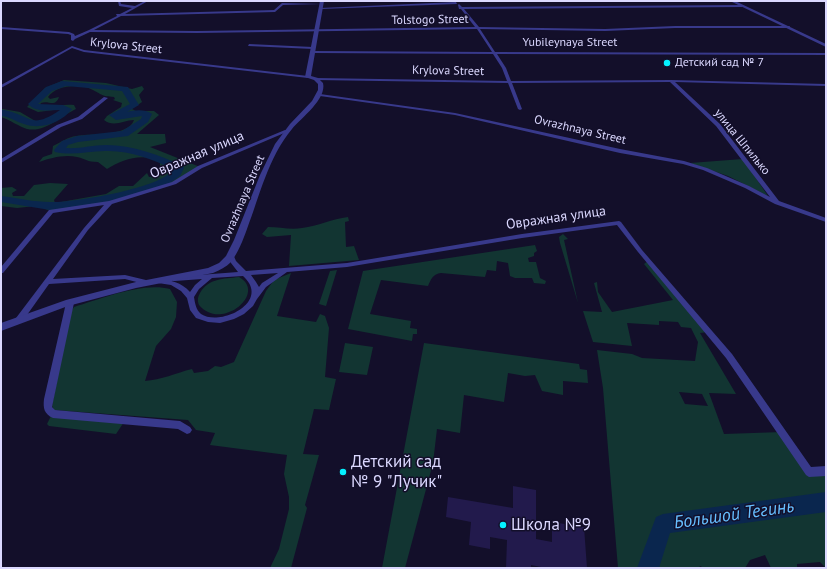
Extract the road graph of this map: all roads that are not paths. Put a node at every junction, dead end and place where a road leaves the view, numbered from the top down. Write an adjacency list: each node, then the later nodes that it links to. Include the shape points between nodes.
1 (119, 1): 9 (street, via 120,5)
2 (147, 1): 9 (street)
3 (279, 1): 6 (street)
4 (732, 1): 8 (street)
5 (456, 2): 7 (street); 10 (street)
6 (282, 4): 7 (street); 11 (street, via 275,11)
7 (322, 4): 16 (street)
8 (742, 6): 10 (street); 12 (street)
9 (134, 7): 11 (street)
10 (460, 8): 15 (street)
11 (117, 15): 17 (street)
12 (789, 27): 15 (street, Tolstogo Street, via 675,26 605,30); 22 (street)
13 (1, 28): 14 (street)
14 (8, 28): 18 (street); 19 (street, via 69,33)
15 (478, 28): 16 (street, Tolstogo Street); 24 (street)
16 (318, 30): 17 (street, Tolstogo Street); 23 (street)
17 (90, 31): 19 (street, Tolstogo Street)
18 (1, 32)
19 (73, 38): 21 (street)
20 (249, 45): 23 (street, Yubileynaya Street)
21 (72, 46): 26 (street, Krylova Street, via 84,51); 32 (street)
22 (826, 46)
23 (313, 50): 24 (street, Yubileynaya Street); 26 (street)
24 (494, 52): 25 (street, Yubileynaya Street); 29 (street)
25 (826, 54)
26 (308, 77): 27 (street, Krylova Street)
27 (316, 79): 29 (street, Krylova Street); 34 (street, via 321,84)
28 (671, 81): 29 (street, Krylova Street); 30 (street, Krylova Street); 40 (street, улица Шпилько, via 718,125)
29 (510, 82): 36 (street)
30 (819, 85): 31 (street, Krylova Street); 33 (street)
31 (826, 85)
32 (1, 87)
33 (826, 92)
34 (320, 95): 37 (street, Ovrazhnaya Street); 40 (street, Ovrazhnaya Street, via 455,114 684,163 747,187)
35 (106, 98): 38 (street, via 80,118 59,126)
36 (520, 109)
37 (287, 130): 39 (street, Овражная улица, via 200,167 174,183); 42 (street, Ovrazhnaya Street, via 266,167)
38 (1, 161)
39 (110, 203): 45 (street, Овражная улица, via 51,211); 48 (street, via 86,229)
40 (777, 203): 41 (street, Ovrazhnaya Street)
41 (826, 220)
42 (231, 256): 43 (street); 46 (street, via 236,267)
43 (219, 268): 47 (street); 49 (street)
44 (290, 269): 46 (street); 51 (street, via 274,277); 56 (street, Овражная улица, via 347,265 619,223 729,356 809,472)
45 (1, 271)
46 (245, 274): 47 (street); 51 (street, via 254,284)
47 (209, 276): 49 (street); 50 (street)
48 (48, 282): 49 (street, via 125,277); 53 (street)
49 (151, 282): 50 (street, via 176,283 184,288); 52 (street)
50 (190, 297): 51 (street, via 192,309 198,316 218,320 240,314 250,306)
51 (254, 298)
52 (70, 303): 53 (street); 55 (street, via 48,399 48,408 53,414 180,425)
53 (19, 320): 54 (street)
54 (1, 327)
55 (187, 430)
56 (826, 471)

